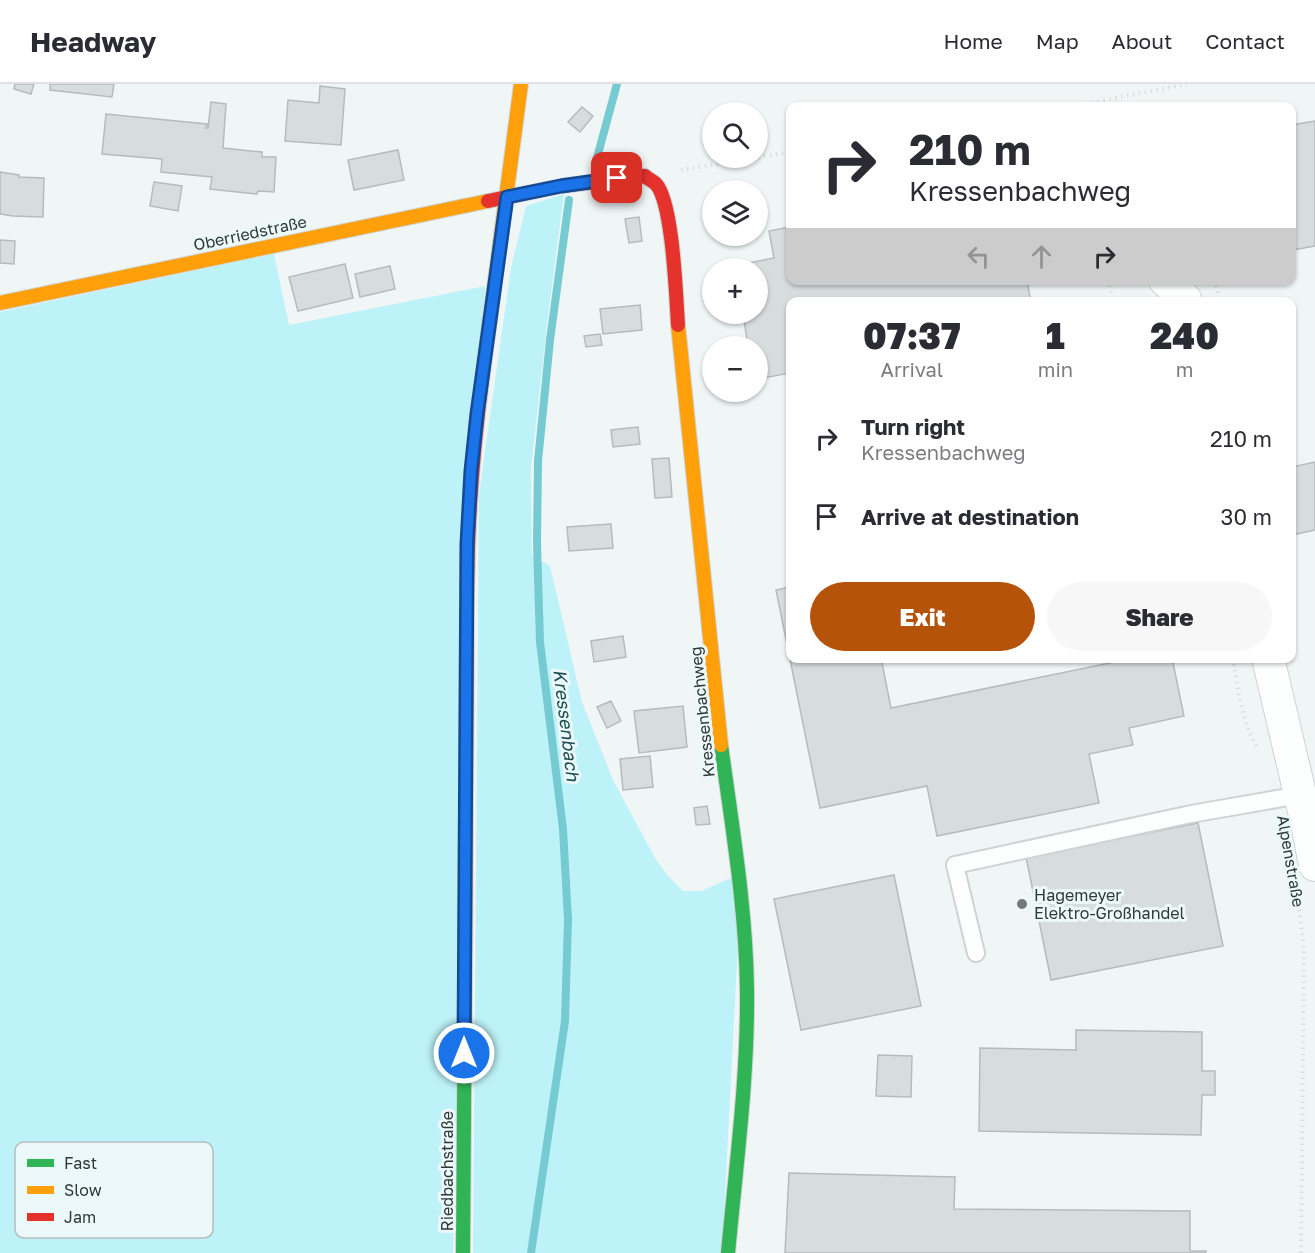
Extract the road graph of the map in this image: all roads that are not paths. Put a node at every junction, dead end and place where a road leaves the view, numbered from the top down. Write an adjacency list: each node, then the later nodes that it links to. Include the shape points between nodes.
1 (521, 84): 2 (street, Riedbachstraße)
2 (507, 197): 5 (street, Oberriedstraße); 10 (street, Riedbachstraße, via 477,414 467,544); 11 (street, Kressenbachweg, via 645,176 657,185 665,203 746,950 745,1041)
3 (1170, 285): 4 (street)
4 (1183, 297)
5 (0, 303)
6 (1269, 663): 7 (street, Alpenstraße)
7 (1300, 795): 8 (street, Alpenstraße); 9 (lane, via 1191,814 955,865)
8 (1305, 872)
9 (976, 953)
10 (463, 1253)
11 (728, 1253)

